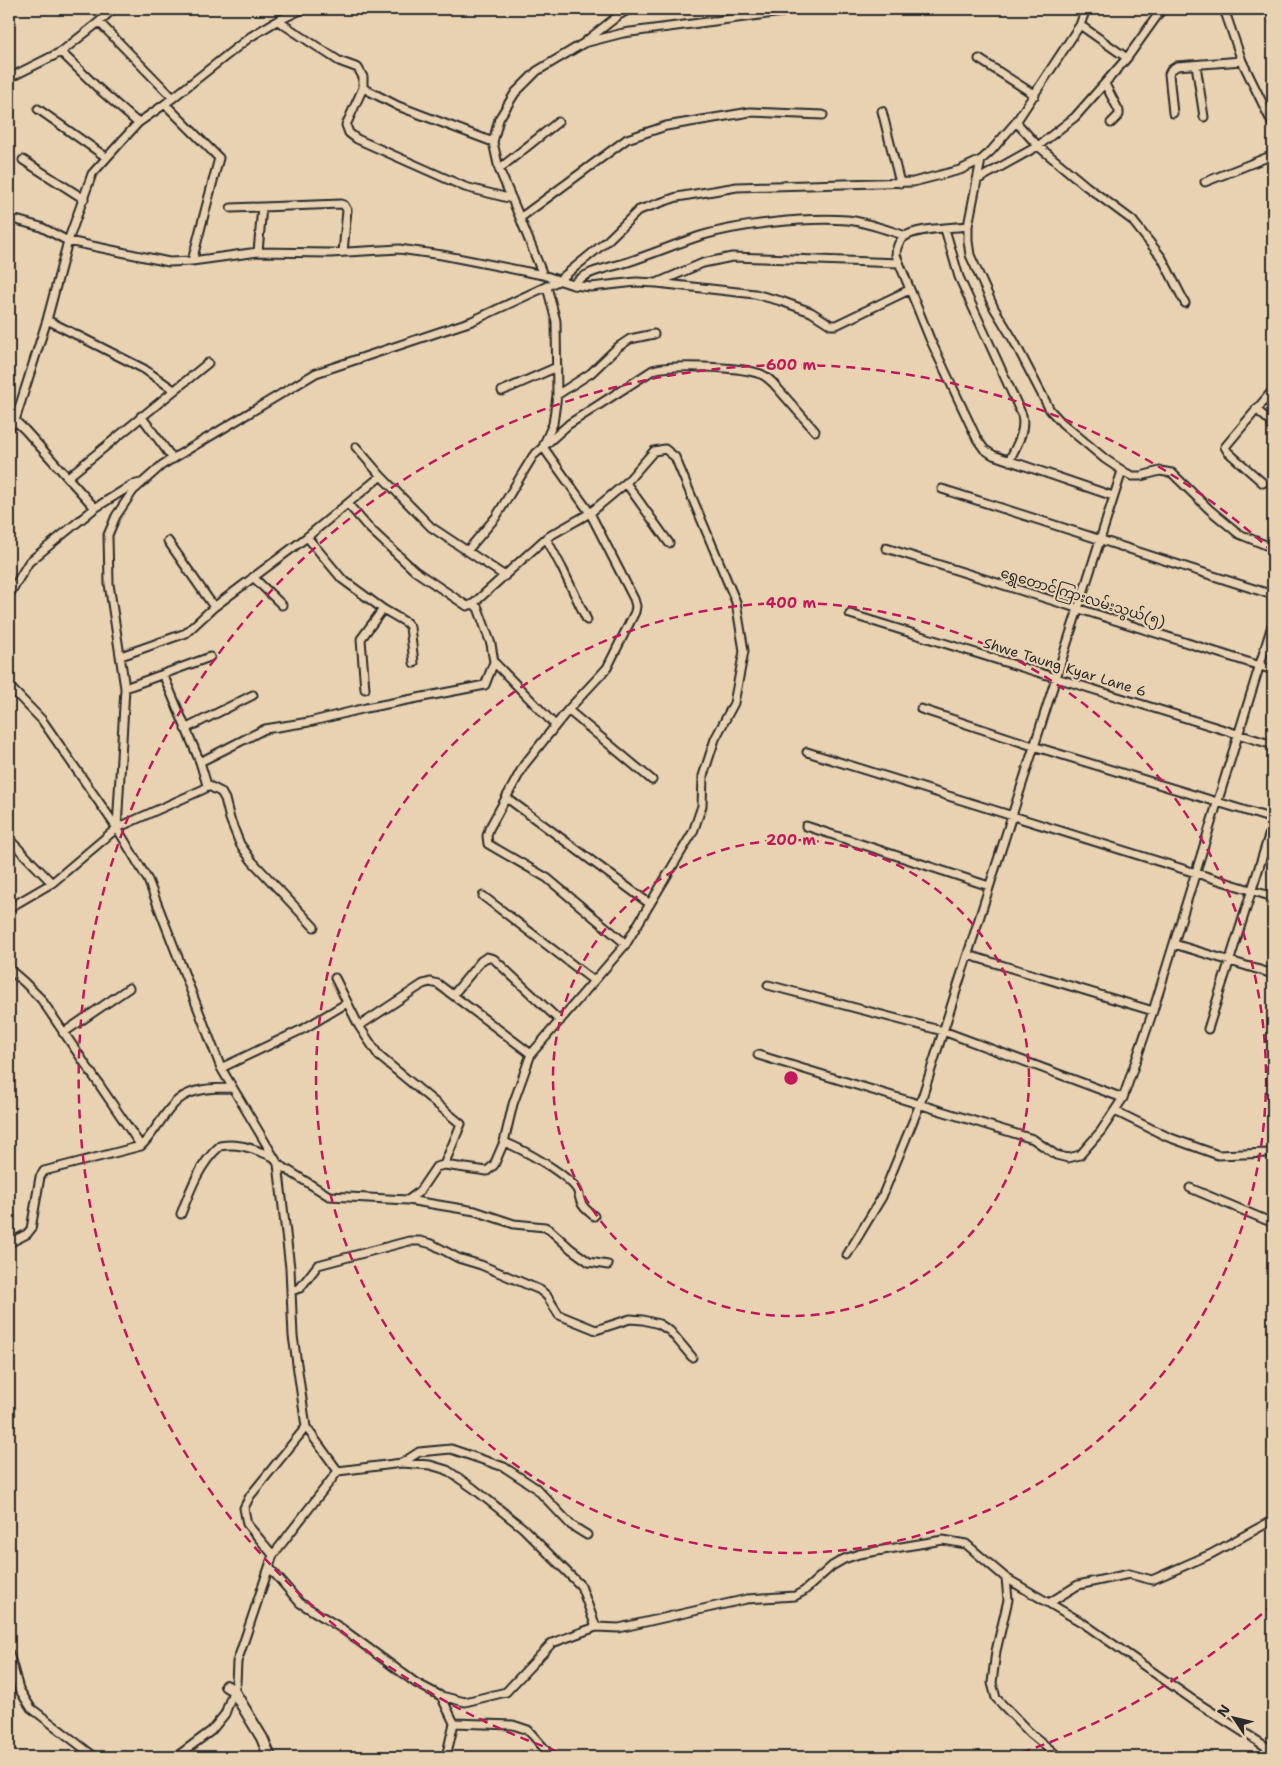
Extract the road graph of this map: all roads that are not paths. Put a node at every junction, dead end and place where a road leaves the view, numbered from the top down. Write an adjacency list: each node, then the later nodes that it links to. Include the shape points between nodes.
1 (113, 9): 9 (street)
2 (303, 9): 8 (street)
3 (630, 9): 11 (street)
4 (1086, 9): 10 (street)
5 (1162, 9): 13 (street)
6 (1224, 9): 15 (street)
7 (783, 12): 11 (street, via 623,33)
8 (278, 20): 19 (street, via 339,61 358,68 363,77); 21 (street, via 250,37)
9 (99, 22): 12 (street); 21 (street)
10 (1080, 25): 13 (street); 20 (street)
11 (584, 43): 33 (street, via 537,72 515,93 499,119)
12 (61, 52): 17 (street); 30 (street)
13 (1126, 58): 18 (street)
14 (979, 59): 20 (street)
15 (1242, 61): 16 (street); 32 (street)
16 (1196, 65): 25 (street, via 1177,66 1169,74); 27 (street)
17 (9, 78)
18 (1105, 84): 31 (street, via 1119,110 1119,115); 34 (street, via 1075,117)
19 (363, 88): 33 (street, via 398,106); 44 (street, via 346,125 349,133 466,187)
20 (1035, 95): 29 (street)
21 (172, 98): 22 (street)
22 (165, 104): 30 (street); 56 (street, via 219,158)
23 (38, 109): 36 (street)
24 (882, 111): 42 (street)
25 (1173, 113)
26 (823, 115): 47 (street, via 750,112 666,126 627,138)
27 (1204, 117)
28 (558, 122): 39 (street)
29 (1016, 122): 34 (street); 38 (street)
30 (138, 123): 36 (street)
31 (1111, 123)
32 (1273, 125)
33 (493, 142): 39 (street)
34 (1038, 146): 40 (street); 64 (street, via 1132,220 1162,258)
35 (1273, 154): 41 (street)
36 (106, 157): 43 (street, via 92,174)
37 (24, 160): 43 (street)
38 (981, 160): 40 (street); 42 (street, via 951,172)
39 (499, 169): 44 (street)
40 (977, 180): 49 (street)
41 (1205, 182)
42 (900, 183): 59 (street, via 737,187 677,197 639,210)
43 (84, 198): 53 (street)
44 (512, 200): 47 (street)
45 (262, 207): 46 (street); 54 (street); 55 (street, via 344,206 347,210)
46 (231, 208)
47 (520, 218): 58 (street)
48 (12, 219): 50 (street); 53 (street)
49 (968, 226): 51 (street); 84 (street, via 970,255 980,279 1050,410)
50 (9, 228)
51 (945, 229): 52 (street); 83 (street, via 959,277 1022,415 1022,432)
52 (906, 236): 57 (street, via 896,247); 61 (street, via 848,220 804,220 744,227 702,235 579,278)
53 (68, 241): 56 (street, via 169,262); 65 (street)
54 (258, 252): 55 (street); 56 (street)
55 (343, 252): 58 (street, via 399,249)
56 (192, 261)
57 (899, 263): 60 (street, via 732,257 703,264); 63 (street)
58 (543, 276): 59 (street)
59 (558, 281): 61 (street); 62 (street)
60 (657, 283): 61 (street); 63 (street, via 756,294 811,312 831,325)
61 (573, 285)
62 (547, 287): 68 (street, via 556,321); 82 (street, via 472,321 316,373)
63 (909, 290): 83 (street, via 977,439 984,449)
64 (1185, 303)
65 (47, 320): 69 (street, via 144,369); 76 (street)
66 (654, 334): 72 (street, via 630,340 618,347 591,374)
67 (208, 363): 69 (street)
68 (557, 367): 71 (street); 72 (street)
69 (174, 390): 75 (street)
70 (1273, 390): 73 (street)
71 (502, 391)
72 (557, 395): 81 (street, via 554,424)
73 (1256, 410): 77 (street); 89 (street, via 1225,447)
74 (9, 415): 76 (street)
75 (141, 416): 82 (street); 86 (street)
76 (15, 421): 78 (street); 86 (street)
77 (1273, 424)
78 (9, 428)
79 (815, 431): 81 (street, via 773,382 756,372 703,367 660,368 569,424)
80 (356, 447): 85 (street)
81 (543, 447): 94 (street); 102 (street, via 533,456 496,517)
82 (173, 458): 87 (street)
83 (1009, 461): 91 (street)
84 (1122, 471): 91 (street); 101 (street, via 1132,476 1160,471 1172,473 1239,534)
85 (381, 476): 92 (street); 102 (street, via 431,527)
86 (68, 477): 93 (street)
87 (143, 483): 93 (street, via 132,485); 115 (street, via 133,491 116,516 108,535 108,584)
88 (626, 483): 94 (street); 99 (street); 151 (street, via 654,451 665,449 675,457 736,602 744,651 734,703 715,739 703,776 702,806 693,832)
89 (1263, 483)
90 (942, 489): 97 (street)
91 (1113, 496): 97 (street)
92 (348, 504): 95 (street); 107 (street, via 414,571 467,606)
93 (95, 508): 106 (street, via 29,562)
94 (590, 513): 96 (street); 128 (street, via 636,606 607,668)
95 (307, 537): 104 (street); 111 (street, via 342,579)
96 (546, 538): 103 (street); 113 (street)
97 (1099, 539): 105 (street); 110 (street)
98 (168, 541): 109 (street)
99 (669, 543)
100 (886, 548): 110 (street, ရွှေတောင်ကြားလမ်းသွယ်(၅))
101 (1273, 548)
102 (467, 551): 103 (street)
103 (505, 576): 107 (street)
104 (253, 577): 108 (street); 109 (street)
105 (1273, 595)
106 (9, 596)
107 (474, 604): 117 (street, via 491,644)
108 (282, 605)
109 (214, 607): 115 (street, via 186,633)
110 (1078, 608): 119 (street, ရွှေတောင်ကြားလမ်းသွယ်(၅)); 122 (street)
111 (382, 609): 118 (street, via 410,627); 125 (street, via 361,640)
112 (850, 614): 122 (street, Shwe Taung Kyar Lane 6)
113 (587, 620)
114 (1273, 622): 119 (street)
115 (121, 656): 124 (street)
116 (210, 657): 121 (street)
117 (494, 662): 129 (street); 135 (street, via 485,685 265,729)
118 (414, 663)
119 (1260, 666): 120 (street, ရွှေတောင်ကြားလမ်းသွယ်(၅)); 131 (street)
120 (1273, 670)
121 (163, 674): 124 (street); 130 (street)
122 (1055, 677): 131 (street, Shwe Taung Kyar Lane 6); 133 (street)
123 (9, 686): 143 (street, via 42,720)
124 (126, 688): 143 (street)
125 (366, 689)
126 (253, 695): 130 (street)
127 (921, 709): 133 (street)
128 (568, 710): 129 (street); 136 (street)
129 (555, 725): 138 (street, via 524,765)
130 (185, 729): 135 (street)
131 (1239, 734): 132 (street, Shwe Taung Kyar Lane 6); 139 (street)
132 (1273, 745)
133 (1033, 746): 139 (street); 140 (street)
134 (806, 752): 140 (street)
135 (200, 762): 137 (street)
136 (652, 780)
137 (207, 785): 143 (street); 153 (street, via 221,792 240,844 252,861)
138 (507, 798): 151 (street); 154 (street, via 489,829 488,844 547,878)
139 (1218, 803): 141 (street); 145 (street)
140 (1011, 816): 145 (street); 147 (street)
141 (1273, 821): 148 (street)
142 (806, 826): 147 (street)
143 (117, 828): 146 (street); 174 (street, via 148,880)
144 (9, 839): 146 (street)
145 (1197, 873): 148 (street); 155 (street)
146 (52, 883): 152 (street)
147 (989, 886): 156 (street)
148 (1252, 890): 150 (street); 157 (street)
149 (483, 896): 161 (street)
150 (1273, 896)
151 (650, 904): 154 (street)
152 (9, 908)
153 (314, 927)
154 (626, 944): 161 (street)
155 (1174, 944): 157 (street); 166 (street)
156 (968, 955): 166 (street); 170 (street)
157 (1230, 961): 159 (street); 169 (street)
158 (9, 969): 171 (street, via 41,999)
159 (1273, 974)
160 (335, 978): 165 (street)
161 (594, 981): 167 (street)
162 (768, 985): 170 (street)
163 (130, 988): 171 (street)
164 (453, 995): 167 (street, via 487,957 494,959); 168 (street, via 438,984 423,984); 172 (street)
165 (347, 1004): 168 (street); 174 (street)
166 (1154, 1011): 176 (street)
167 (560, 1020): 172 (street)
168 (359, 1026): 183 (street, via 379,1056 461,1124)
169 (1208, 1029)
170 (944, 1032): 176 (street); 177 (street)
171 (63, 1033): 180 (street)
172 (531, 1054): 179 (street, via 513,1104)
173 (758, 1055): 177 (street)
174 (221, 1068): 175 (street)
175 (232, 1088): 180 (street, via 208,1089 179,1099); 182 (street)
176 (1123, 1098): 178 (street)
177 (920, 1104): 178 (street, via 1033,1139 1056,1155 1068,1158 1080,1155); 190 (street, via 882,1197)
178 (1115, 1111): 181 (street, via 1168,1137 1218,1155)
179 (504, 1142): 183 (street, via 494,1165 487,1171); 187 (street, via 564,1177 577,1189 584,1208)
180 (141, 1146): 189 (street, via 44,1171 40,1176 31,1229)
181 (1273, 1151)
182 (276, 1160): 185 (street, via 329,1196); 186 (street, via 247,1146 220,1146 190,1187); 192 (street)
183 (444, 1165): 185 (street, via 436,1167 419,1192)
184 (1190, 1188): 188 (street)
185 (408, 1200): 191 (street, via 475,1211 514,1224 545,1227 589,1262)
186 (181, 1214)
187 (594, 1216)
188 (1273, 1223)
189 (9, 1243)
190 (847, 1254)
191 (608, 1265)
192 (291, 1291): 193 (street, via 300,1288 318,1265 327,1261 420,1241 540,1290 559,1315 587,1327 596,1330 630,1319 659,1324 670,1330); 194 (street)
193 (692, 1357)
194 (306, 1427): 196 (street); 199 (street, via 250,1496 244,1508 247,1524)
195 (402, 1463): 196 (street); 198 (street, via 419,1452 451,1449 504,1467 536,1488 571,1525); 203 (street, via 447,1470 522,1528 582,1586)
196 (338, 1471): 199 (street)
197 (1273, 1520): 202 (street, via 1211,1554 1152,1580 1129,1574 1078,1585)
198 (588, 1535)
199 (273, 1556): 200 (street)
200 (269, 1567): 205 (street, via 237,1662 236,1684); 206 (street, via 300,1603 341,1628 416,1683)
201 (1006, 1578): 202 (street); 203 (street, via 966,1544 943,1540 844,1559 795,1596 747,1599 619,1628); 214 (street, via 1008,1600 992,1683 996,1698)
202 (1048, 1602): 208 (street)
203 (596, 1627): 206 (street, via 552,1643 506,1692 465,1702)
204 (9, 1653): 209 (street, via 19,1690 31,1708)
205 (230, 1688): 210 (street, via 225,1714 211,1731); 211 (street, via 262,1738)
206 (441, 1696): 207 (street)
207 (454, 1723): 212 (street); 213 (street, via 513,1725 528,1730)
208 (1273, 1751)
209 (96, 1757)
210 (176, 1757)
211 (270, 1757)
212 (446, 1757)
213 (552, 1757)
214 (1059, 1757)

